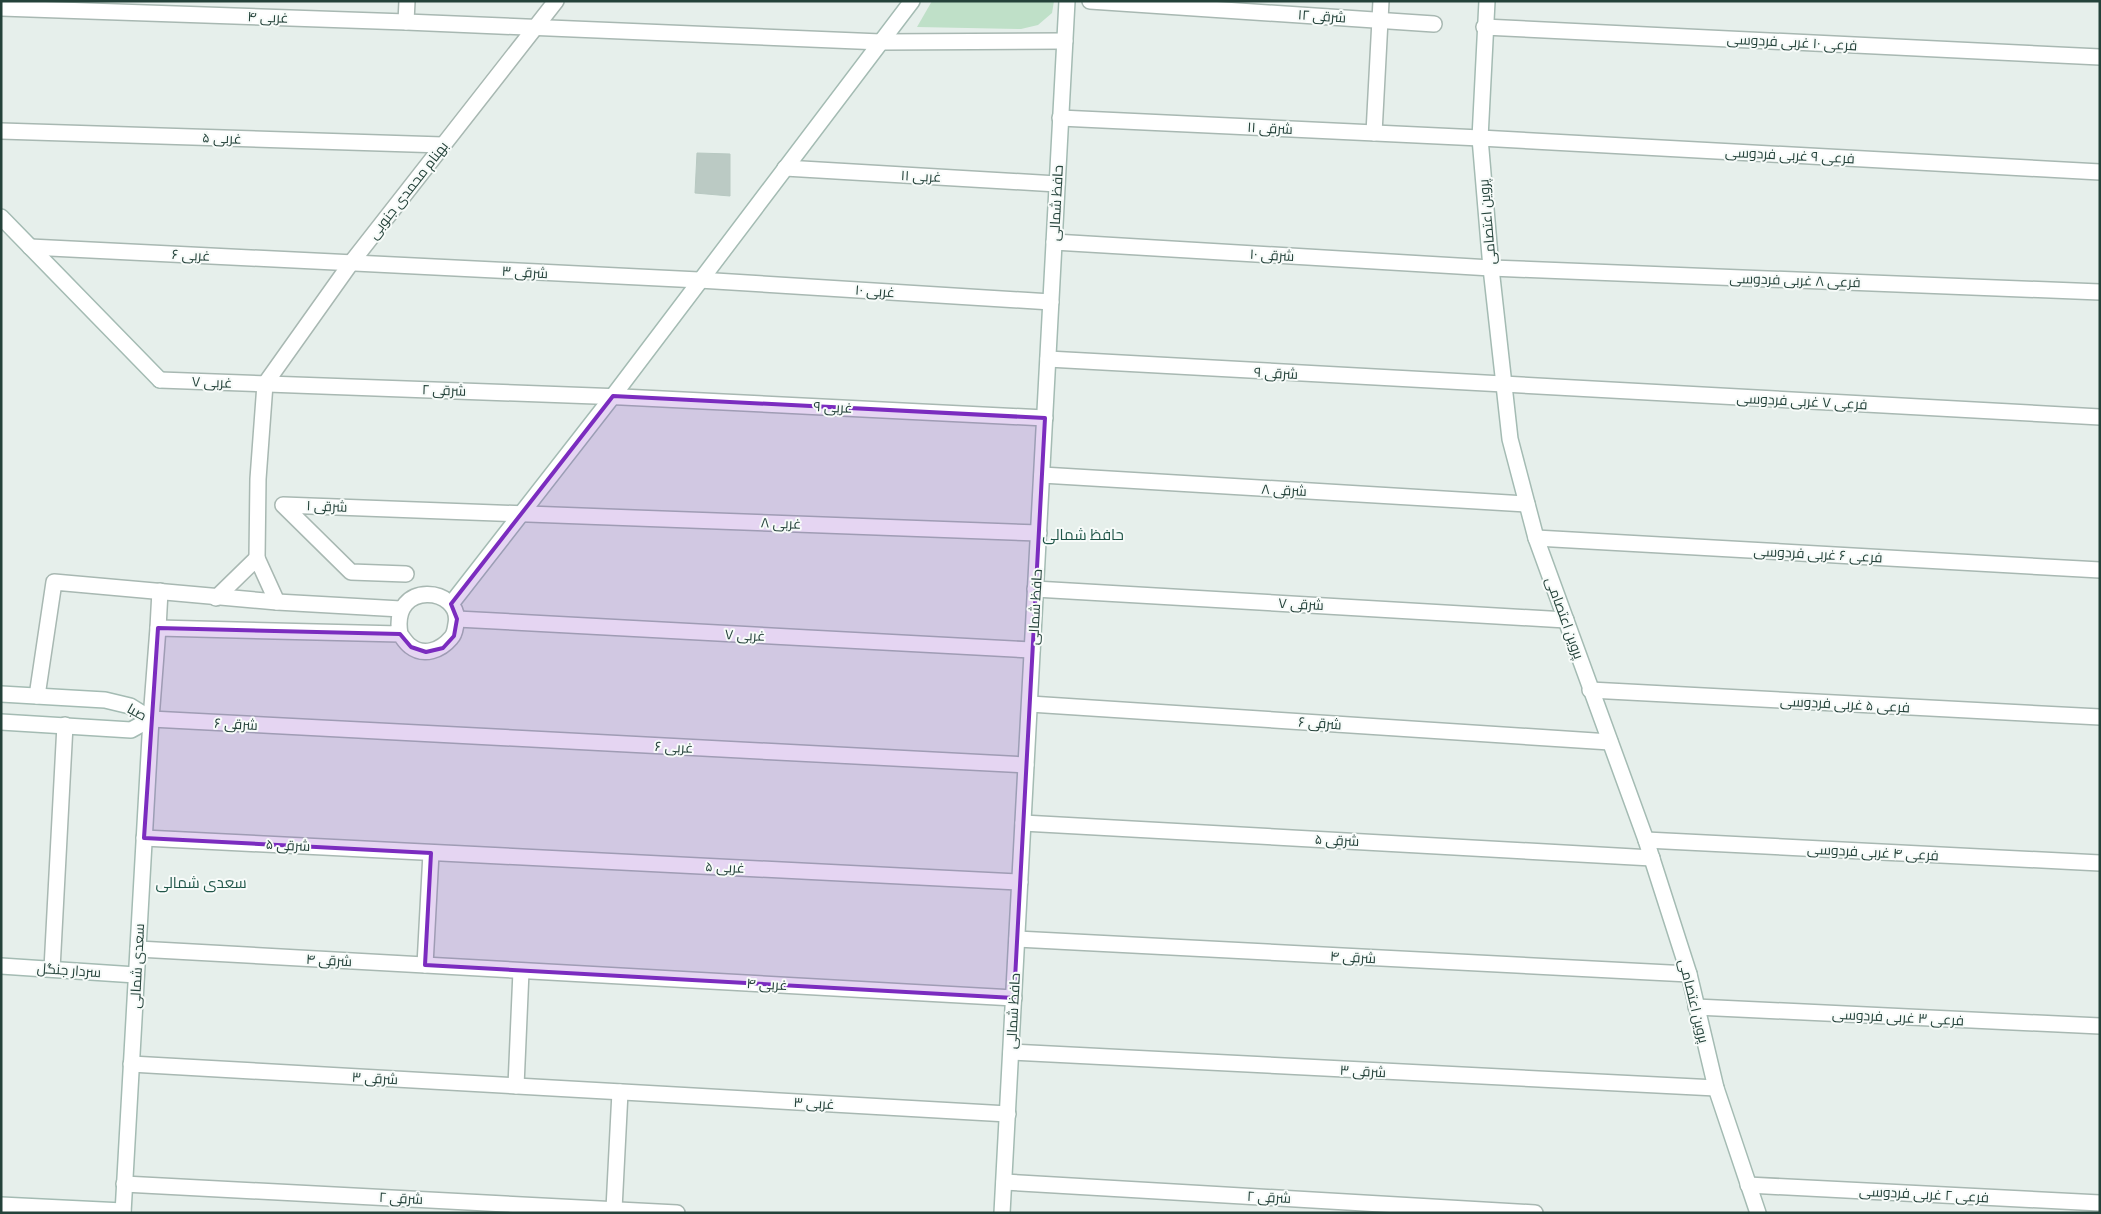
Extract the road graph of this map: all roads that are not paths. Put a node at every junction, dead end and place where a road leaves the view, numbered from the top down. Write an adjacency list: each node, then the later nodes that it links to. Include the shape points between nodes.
1 (407, 1): 10 (street)
2 (556, 1): 12 (street, بهنام محمدی جنوبی)
3 (912, 1): 15 (street)
4 (1067, 1): 14 (street, حافظ شمالی)
5 (1090, 1): 9 (street, ۱۲ شرقی)
6 (1381, 1): 9 (street)
7 (1487, 1): 13 (street, پروین اعتصامی)
8 (1, 8): 10 (street, ۴ غربی)
9 (1379, 20): 11 (street, ۱۲ شرقی); 19 (street)
10 (406, 22): 12 (street, ۴ غربی)
11 (1434, 24)
12 (535, 27): 15 (street); 21 (street, بهنام محمدی جنوبی)
13 (1484, 27): 16 (street, فرعی ۱۰ غربی فردوسی); 20 (street, پروین اعتصامی)
14 (1064, 41): 15 (street); 17 (street, حافظ شمالی)
15 (881, 42): 22 (street)
16 (2100, 57)
17 (1060, 118): 19 (street, ۱۱ شرقی); 24 (street, حافظ شمالی)
18 (1, 131): 21 (street, ۵ غربی)
19 (1374, 133): 20 (street, ۱۱ شرقی)
20 (1480, 138): 23 (street, فرعی ۹ غربی فردوسی); 29 (street, پروین اعتصامی)
21 (443, 145): 28 (street, بهنام محمدی جنوبی)
22 (785, 168): 24 (street, ۱۱ غربی); 30 (street)
23 (2100, 172)
24 (1057, 184): 26 (street, حافظ شمالی)
25 (1, 217): 27 (street)
26 (1054, 242): 29 (street, شرقی ۱۰); 32 (street, حافظ شمالی)
27 (30, 247): 28 (street, ۶ غربی); 34 (street, ۷ غربی, via 160,380)
28 (351, 262): 30 (street, ۳ شرقی); 34 (street, بهنام محمدی جنوبی)
29 (1491, 268): 31 (street, فرعی ۸ غربی فردوسی); 35 (street, پروین اعتصامی)
30 (699, 280): 32 (street, ۱۰ غربی); 36 (street)
31 (2100, 292)
32 (1051, 302): 33 (street, حافظ شمالی)
33 (1048, 359): 35 (street, شرقی ۹); 38 (street, حافظ شمالی)
34 (265, 384): 36 (street, ۲ شرقی); 44 (street, via 258,479)
35 (1504, 386): 37 (street, فرعی ۷ غربی فردوسی); 40 (street, پروین اعتصامی, via 1510,439)
36 (617, 397): 38 (street, ۹ غربی); 41 (street)
37 (2100, 417)
38 (1045, 418): 39 (street, حافظ شمالی)
39 (1042, 476): 40 (street, ۸ شرقی); 42 (street, حافظ شمالی)
40 (1527, 504): 43 (street, پروین اعتصامی)
41 (523, 513): 42 (street, ۸ غربی); 46 (street, ۱ شرقی, via 283,505 351,572); 51 (street)
42 (1038, 533): 47 (street, حافظ شمالی)
43 (1536, 538): 45 (street, فرعی ۶ غربی فردوسی); 54 (street, پروین اعتصامی)
44 (257, 558): 49 (street); 50 (street)
45 (2100, 570)
46 (406, 574)
47 (1035, 589): 54 (street, ۷ شرقی); 57 (street, حافظ شمالی)
48 (160, 591): 49 (street); 55 (street, سعدی شمالی); 60 (street, via 54,582)
49 (216, 598): 50 (street)
50 (276, 602): 52 (street)
51 (450, 604): 52 (street, via 439,595 424,593 411,598); 53 (street)
52 (401, 609): 56 (street)
53 (457, 620): 56 (street, via 454,636 442,648 426,652 411,647); 57 (street, ۷ غربی)
54 (1566, 620): 58 (street, پروین اعتصامی)
55 (158, 628): 56 (street); 63 (street, سعدی شمالی)
56 (400, 634)
57 (1032, 650): 61 (street, حافظ شمالی)
58 (1590, 690): 62 (street, فرعی ۵ غربی فردوسی); 67 (street, پروین اعتصامی)
59 (1, 694): 60 (street, صبا)
60 (37, 696): 63 (street, صبا, via 105,700 130,706)
61 (1030, 704): 67 (street, ۶ شرقی); 68 (street, حافظ شمالی)
62 (2100, 717)
63 (151, 720): 65 (street, صبا, via 131,730); 66 (street, ۶ شرقی); 70 (street, سعدی شمالی)
64 (1, 722): 65 (street, صبا)
65 (65, 725): 80 (street)
66 (322, 728): 68 (street, ۶ غربی)
67 (1610, 742): 71 (street, پروین اعتصامی)
68 (1026, 765): 69 (street, حافظ شمالی)
69 (1023, 822): 73 (street, ۵ شرقی); 75 (street, حافظ شمالی)
70 (144, 838): 72 (street, ۵ شرقی); 77 (street, سعدی شمالی)
71 (1646, 840): 73 (street, پروین اعتصامی); 74 (street, فرعی ۴ غربی فردوسی)
72 (431, 852): 75 (street, ۵ غربی); 78 (street)
73 (1652, 858): 82 (street, پروین اعتصامی)
74 (2100, 863)
75 (1020, 882): 76 (street, حافظ شمالی)
76 (1017, 939): 82 (street, ۴ شرقی); 84 (street, حافظ شمالی)
77 (138, 949): 78 (street, ۴ شرقی); 83 (street, سعدی شمالی)
78 (426, 965): 81 (street, ۴ شرقی)
79 (1, 966): 80 (street, سردار جنگل)
80 (52, 969): 83 (street, سردار جنگل)
81 (521, 971): 84 (street, ۴ غربی); 89 (street)
82 (1689, 974): 85 (street, پروین اعتصامی)
83 (136, 975): 88 (street, سعدی شمالی)
84 (1014, 998): 87 (street, حافظ شمالی)
85 (1696, 1007): 86 (street, فرعی ۳ غربی فردوسی); 90 (street, پروین اعتصامی)
86 (2100, 1026)
87 (1011, 1052): 90 (street, ۳ شرقی); 92 (street, حافظ شمالی)
88 (131, 1064): 89 (street, ۳ شرقی); 94 (street, سعدی شمالی)
89 (516, 1086): 91 (street, ۳ شرقی)
90 (1716, 1088): 95 (street, پروین اعتصامی)
91 (620, 1092): 92 (street, ۳ غربی); 98 (street)
92 (1008, 1114): 93 (street, حافظ شمالی)
93 (1004, 1182): 101 (street, حافظ شمالی); 102 (street, ۲ شرقی)
94 (124, 1184): 98 (street, ۲ شرقی); 99 (street, سعدی شمالی)
95 (1748, 1185): 96 (street, فرعی ۲ غربی فردوسی); 103 (street, پروین اعتصامی)
96 (2100, 1203)
97 (1, 1205): 99 (street)
98 (614, 1209): 100 (street, ۲ شرقی)
99 (123, 1212)
100 (677, 1213)
101 (1002, 1213)
102 (1535, 1213)
103 (1758, 1213)

